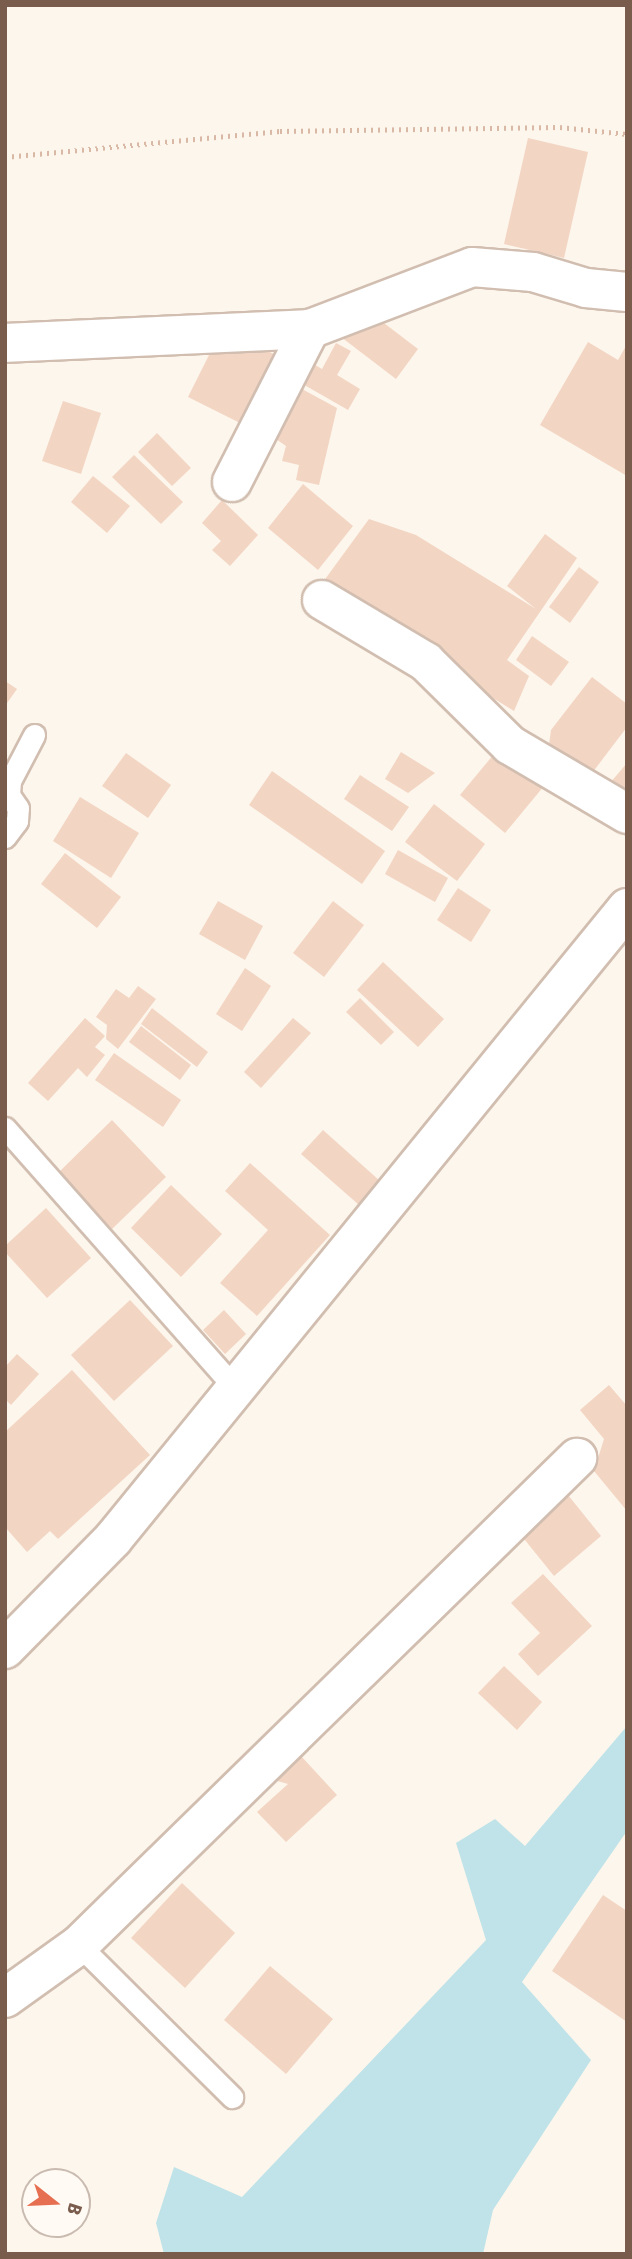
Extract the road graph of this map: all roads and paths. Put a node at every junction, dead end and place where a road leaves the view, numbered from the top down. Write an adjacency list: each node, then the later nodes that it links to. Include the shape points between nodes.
1 (627, 134): 2 (path, via 561,127 279,131)
2 (5, 157)
3 (627, 292): 4 (street, via 586,288 533,272 472,267)
4 (310, 328): 5 (street); 6 (street)
5 (5, 343)
6 (232, 482)
7 (322, 600): 9 (street, via 426,662 510,745)
8 (34, 736): 10 (lane, via 10,781 17,821)
9 (627, 814)
10 (5, 837)
11 (627, 908): 13 (street)
12 (5, 1128): 13 (lane)
13 (235, 1388): 15 (street, via 113,1539)
14 (577, 1458): 16 (street)
15 (5, 1649)
16 (79, 1945): 17 (street); 18 (lane)
17 (5, 1998)
18 (232, 2097)

